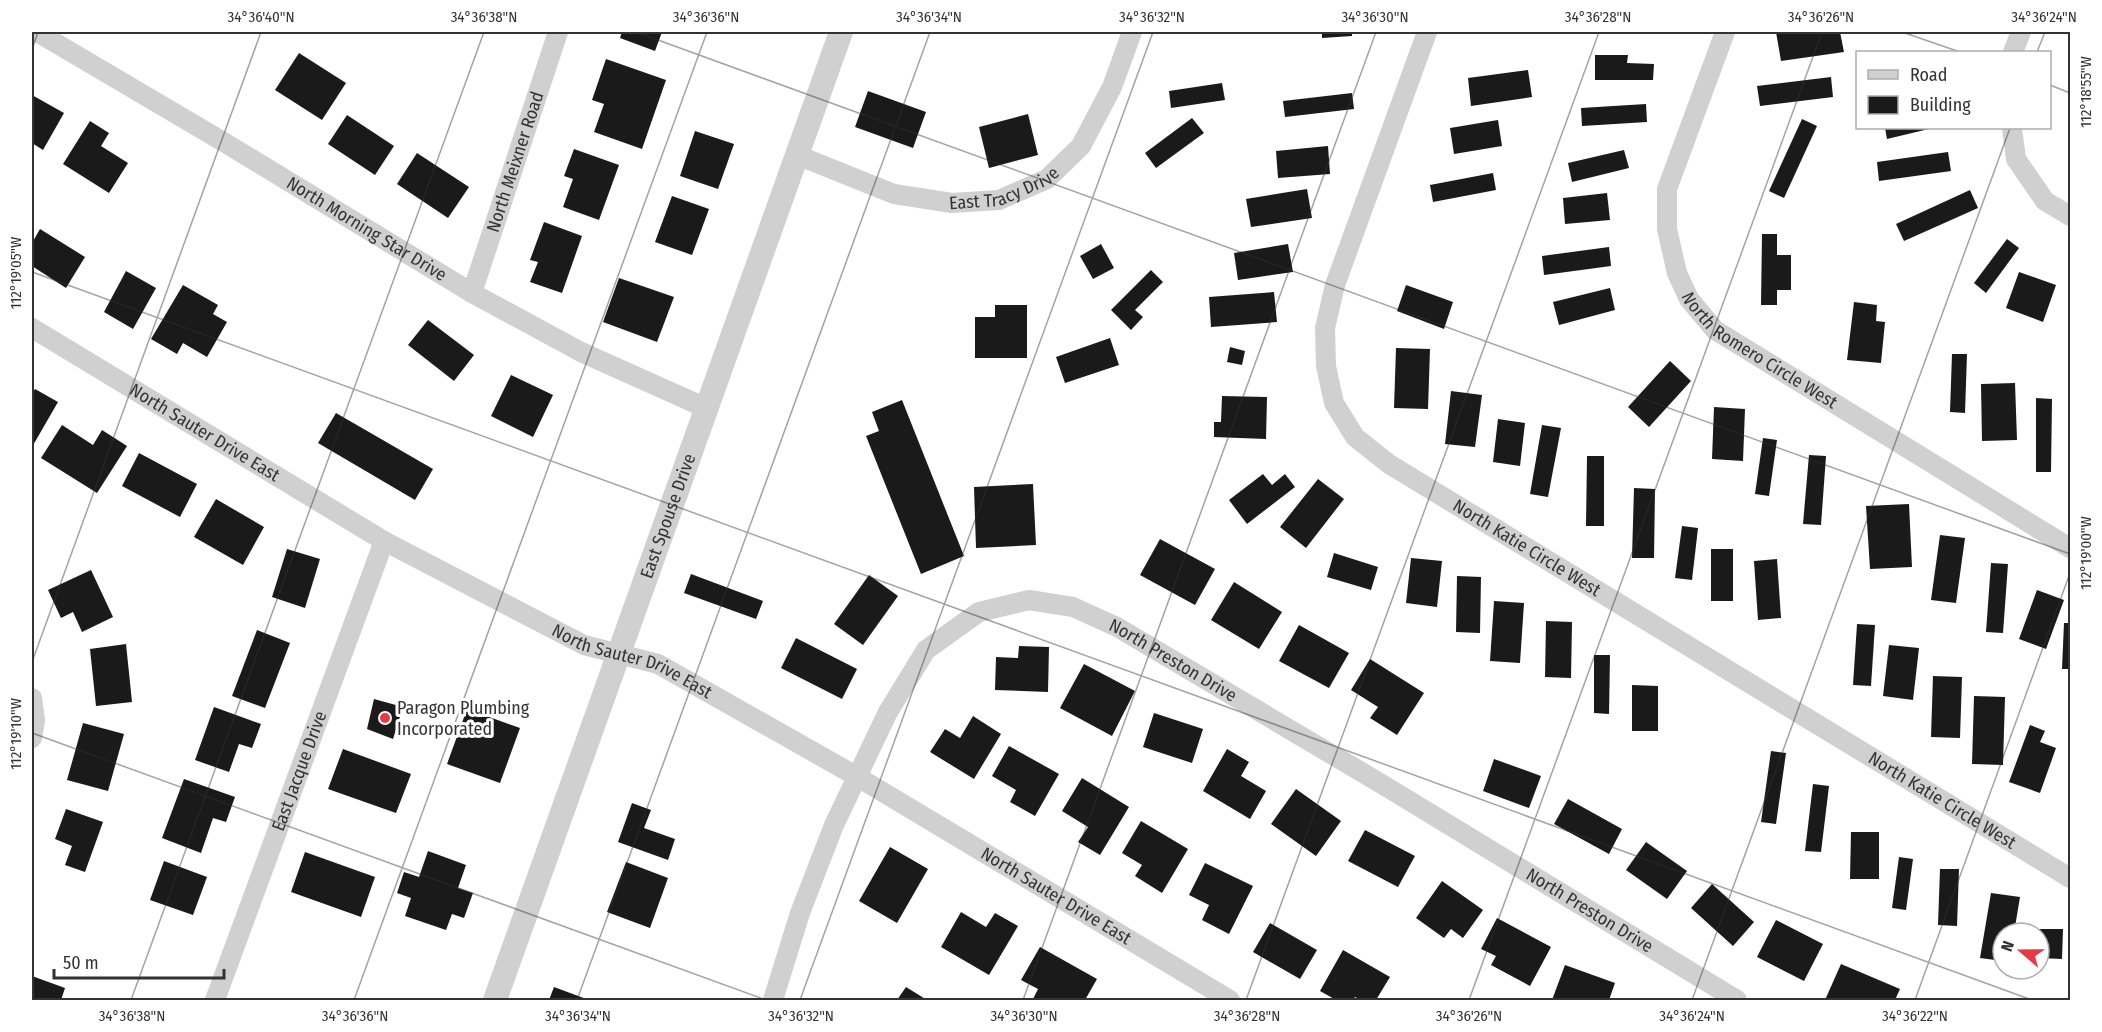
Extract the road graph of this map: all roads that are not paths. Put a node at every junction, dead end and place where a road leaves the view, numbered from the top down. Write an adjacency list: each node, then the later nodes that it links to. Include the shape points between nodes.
1 (37, 32): 12 (street, North Morning Star Drive)
2 (841, 32): 10 (street, East Spouse Drive)
3 (1132, 32): 10 (street, East Tracy Drive, via 1112,87 1081,146 1047,179 999,200 952,203 894,194)
4 (1427, 32): 21 (street, North Katie Circle West, via 1335,285 1325,328 1326,366 1334,403 1355,437 1389,464)
5 (1725, 32): 16 (street, North Romero Circle West, via 1667,189 1667,229 1677,273 1689,299 1714,330)
6 (2021, 32): 8 (street)
7 (553, 34): 12 (street, North Meixner Road)
8 (2013, 51)
9 (2012, 129): 11 (street, via 2016,159 2045,201)
10 (797, 155): 14 (street, East Spouse Drive)
11 (2070, 216)
12 (472, 293): 14 (street, North Morning Star Drive, via 581,352)
13 (32, 328): 15 (street, North Sauter Drive East)
14 (706, 408): 17 (street, East Spouse Drive)
15 (384, 541): 17 (street, North Sauter Drive East, via 584,645); 22 (street, East Jacque Drive)
16 (2070, 548)
17 (619, 654): 20 (street, North Sauter Drive East, via 658,664); 23 (street, East Spouse Drive)
18 (32, 698): 19 (street)
19 (32, 738)
20 (856, 776): 24 (street, North Preston Drive, via 800,913); 25 (street, North Sauter Drive East); 26 (street, North Preston Drive, via 888,712 926,650 980,612 1029,600 1073,607 1117,627)
21 (2070, 878)
22 (215, 1000)
23 (495, 1000)
24 (773, 1000)
25 (1230, 1000)
26 (1737, 1000)

